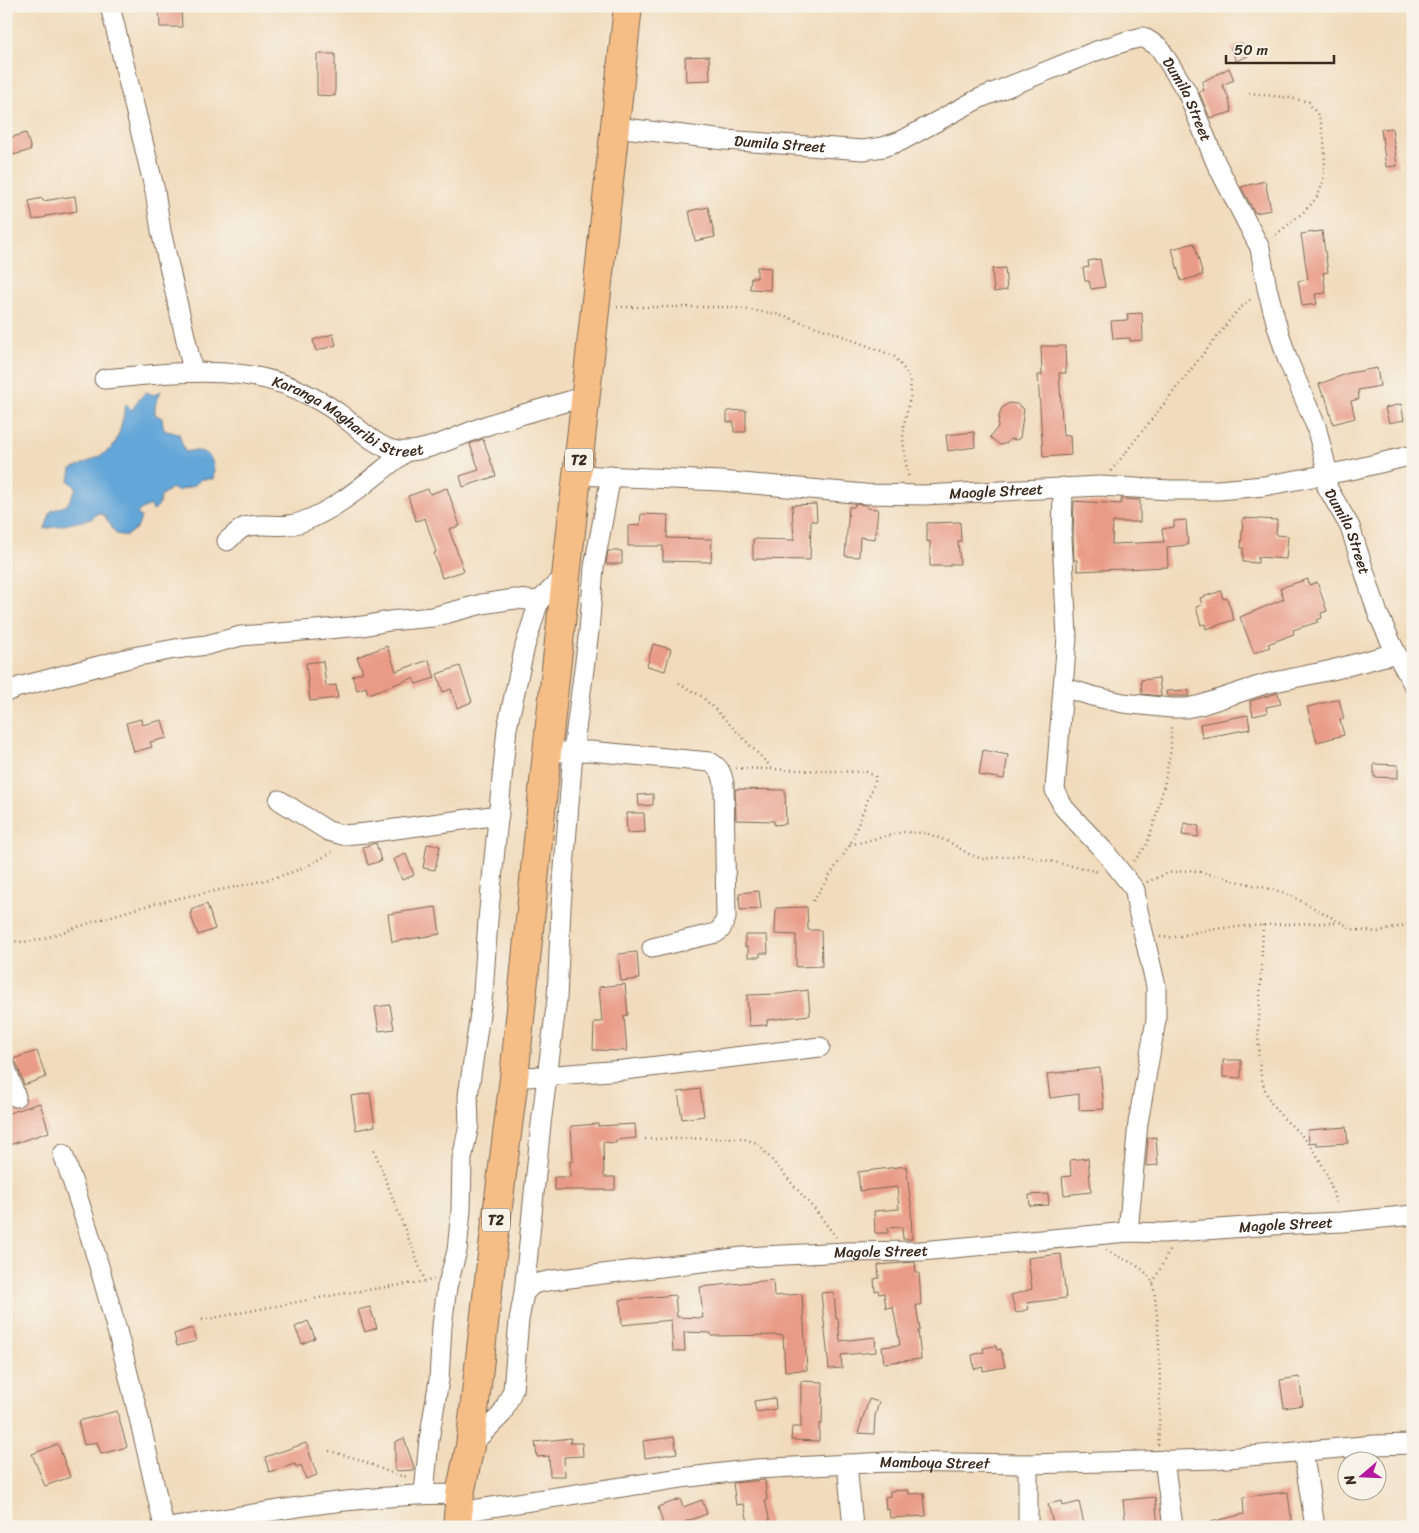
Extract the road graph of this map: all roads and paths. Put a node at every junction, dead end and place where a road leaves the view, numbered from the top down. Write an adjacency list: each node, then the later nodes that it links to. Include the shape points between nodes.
1 (110, 6): 8 (street, via 155,191)
2 (628, 6): 4 (highway, T2)
3 (1249, 94): 5 (path, via 1309,102 1318,115 1323,134 1323,177 1318,195)
4 (616, 126): 5 (street, Dumila Street, via 725,140 863,150 883,147 901,141 978,99 1096,51 1143,37 1159,47 1187,92 1216,163); 7 (highway, T2)
5 (1260, 248): 6 (street, Dumila Street)
6 (1267, 288): 13 (street, Dumila Street, via 1287,358 1316,426); 16 (path, via 1237,311)
7 (595, 307): 10 (highway, T2); 18 (path, via 730,307 776,314 894,356 910,381 911,394 903,438)
8 (192, 371): 9 (street, Karanga Magharibi Street); 11 (street, Karanga Magharibi Street, via 248,376 287,384 341,415 369,438 394,451)
9 (104, 379)
10 (586, 396): 11 (street, Karanga Magharibi Street); 14 (highway, T2)
11 (407, 452): 19 (street, via 344,501 315,516 290,526 243,527)
12 (1413, 455): 13 (street, Maogle Street)
13 (1328, 474): 16 (street, Maogle Street, via 1264,486 1218,490); 22 (street, Dumila Street, via 1327,488 1350,527 1375,605)
14 (577, 475): 15 (street, Maogle Street); 20 (highway, T2)
15 (611, 476): 18 (street, Maogle Street, via 721,481 865,494); 28 (street, via 594,567 588,631)
16 (1100, 486): 17 (street, Maogle Street)
17 (1063, 487): 18 (street, Maogle Street); 25 (street, via 1067,637)
18 (913, 494)
19 (227, 541)
20 (567, 574): 21 (street); 28 (highway, T2)
21 (539, 601): 26 (street, via 515,599 432,617 241,636 134,657); 32 (street, via 524,646 508,728)
22 (1396, 653): 24 (street, Dumila Street); 27 (street, via 1266,684 1201,705)
23 (679, 684): 30 (path, via 701,696)
24 (1413, 684)
25 (1063, 687): 27 (street, via 1123,703); 35 (street, via 1055,790 1064,808)
26 (6, 692)
27 (1171, 708): 35 (path, via 1171,749 1156,817 1146,846 1135,860)
28 (560, 752): 29 (street, via 589,751 710,762); 45 (street, via 561,907 557,999); 46 (highway, T2)
29 (719, 768): 30 (path); 42 (street, via 724,784 726,918 716,933)
30 (773, 769): 34 (path, via 866,772 875,776)
31 (279, 800): 33 (street, via 328,831)
32 (499, 815): 33 (street); 57 (street, via 483,992 468,1096 469,1125 462,1159 457,1250)
33 (355, 834): 41 (path, via 324,857 284,875 112,915 51,936 22,942)
34 (850, 845): 35 (path, via 903,832 926,833 982,859 1022,856); 36 (path)
35 (1127, 880): 37 (path, via 1152,879 1192,870 1286,893); 40 (street)
36 (813, 901)
37 (1340, 923): 38 (path, via 1356,930 1380,932); 39 (path)
38 (1413, 923)
39 (1263, 925): 40 (path, via 1206,930 1166,938); 52 (path, via 1259,1027 1263,1086 1277,1111 1318,1157)
40 (1144, 936): 53 (street, via 1156,986 1156,1020 1138,1123)
41 (6, 938)
42 (652, 948)
43 (820, 1047): 45 (street)
44 (6, 1068): 47 (street)
45 (548, 1076): 46 (street); 60 (street)
46 (514, 1078): 63 (highway, T2)
47 (16, 1097)
48 (645, 1139): 56 (path, via 741,1138 757,1144)
49 (374, 1150): 58 (path)
50 (63, 1154): 71 (street, via 85,1218 119,1342)
51 (1413, 1215): 52 (street, Magole Street)
52 (1342, 1222): 54 (street, Magole Street)
53 (1128, 1232): 54 (street, Magole Street); 55 (street, Magole Street)
54 (1180, 1232): 59 (path)
55 (1084, 1236): 56 (street, Magole Street, via 921,1251); 59 (path, via 1140,1267)
56 (847, 1252): 60 (street, Magole Street, via 743,1257 553,1280 533,1284)
57 (450, 1277): 58 (path); 69 (street)
58 (425, 1281): 61 (path)
59 (1153, 1283): 66 (path)
60 (524, 1293): 63 (street, via 518,1320 513,1390 502,1414)
61 (202, 1320)
62 (1413, 1444): 65 (street, Mamboya Street)
63 (470, 1446): 70 (highway, T2)
64 (329, 1451): 69 (path, via 358,1459)
65 (1303, 1451): 66 (street, Mamboya Street); 76 (street)
66 (1161, 1460): 68 (street, Mamboya Street); 75 (street)
67 (847, 1464): 68 (street, Mamboya Street); 70 (street, Mamboya Street, via 681,1478); 73 (street)
68 (1028, 1464): 74 (street)
69 (424, 1487): 70 (street, Mamboya Street); 72 (street, Mamboya Street)
70 (459, 1511)
71 (164, 1527)
72 (174, 1527)
73 (853, 1527)
74 (1028, 1527)
75 (1173, 1527)
76 (1315, 1527)

